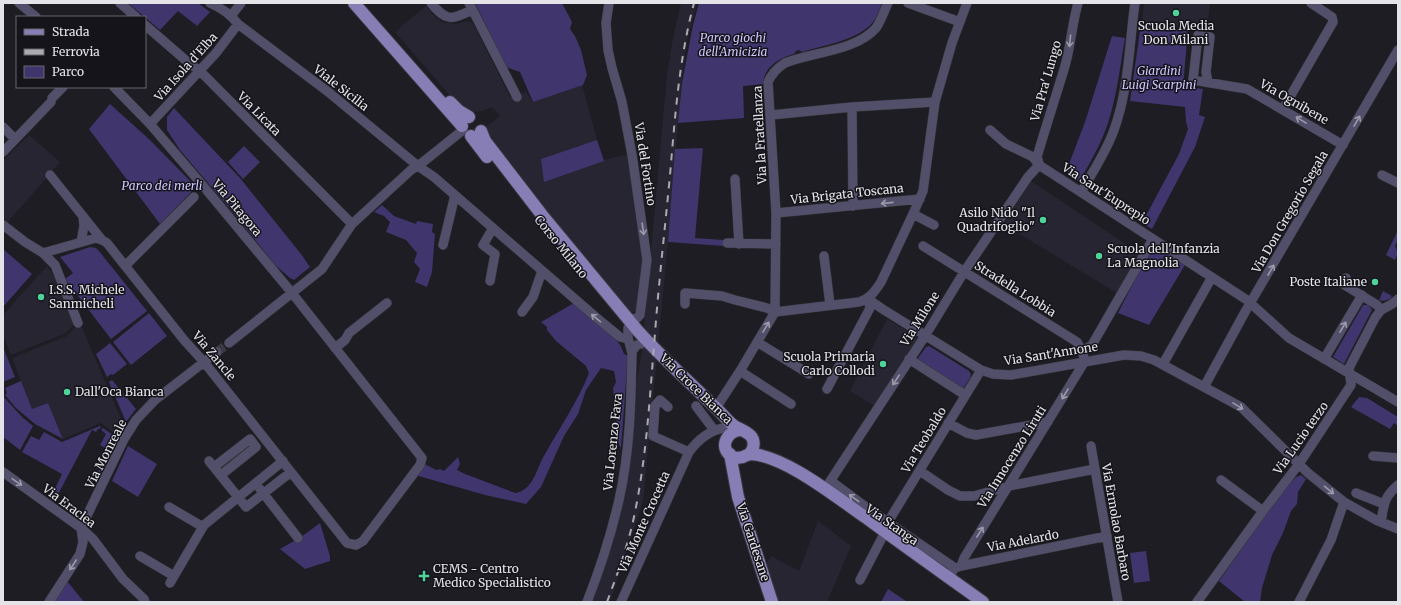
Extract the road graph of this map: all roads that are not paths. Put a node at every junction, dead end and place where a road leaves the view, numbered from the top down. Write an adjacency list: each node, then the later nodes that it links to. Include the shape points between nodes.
1 (19, 3): 16 (street)
2 (120, 3): 17 (street)
3 (210, 3): 18 (street, Viale Sicilia)
4 (241, 3): 18 (street)
5 (354, 3): 34 (main road, Corso Milano)
6 (363, 3): 34 (main road, Corso Milano, via 454,107)
7 (431, 3): 15 (street, via 443,16 450,18 456,18)
8 (888, 3): 31 (street, Via la Fratellanza, via 875,28 865,37 850,45 793,60 778,67 768,82)
9 (908, 3): 19 (street)
10 (967, 3): 19 (street)
11 (1078, 3): 39 (street, Via Pra' Lungo, one-way to 39, via 1065,66 1037,157)
12 (1135, 3): 45 (street, via 1126,79 1114,130)
13 (1311, 3): 30 (street, via 1332,17 1333,22)
14 (607, 4): 85 (street, Via del Fortino, one-way to 85, via 608,50 622,102 632,155 647,260 640,315)
15 (471, 6): 27 (street)
16 (35, 16)
17 (135, 16)
18 (231, 16): 20 (street, Viale Sicilia)
19 (960, 22): 28 (street)
20 (238, 24): 23 (street, Via Isola d'Elba); 40 (street, Viale Sicilia, via 327,91)
21 (146, 26): 23 (street, Via Licata)
22 (1398, 50): 37 (street, Via Don Gregorio Segala, one-way to 22)
23 (200, 71): 32 (street, Via Isola d'Elba); 53 (street, Via Licata)
24 (1208, 82): 24 (street, Via Ognibene, via 1206,72 1210,37 1198,35 1193,80); 30 (street, Via Ognibene, via 1247,89)
25 (62, 88): 36 (street)
26 (115, 88): 32 (street, Via Pitagora)
27 (516, 97)
28 (935, 102): 29 (street); 48 (street)
29 (852, 106): 31 (street); 49 (street)
30 (1283, 109): 37 (street, Via Ognibene, one-way to 30)
31 (771, 114): 50 (street, Via la Fratellanza)
32 (150, 124): 73 (street, Via Pitagora)
33 (3, 127): 36 (street)
34 (469, 128): 40 (street); 85 (main road, Corso Milano, via 485,141)
35 (990, 130): 39 (street, Via Sant'Euprepio, via 1006,144 1033,157)
36 (15, 139): 38 (street)
37 (1343, 145): 78 (street, Via Don Gregorio Segala, one-way to 37)
38 (3, 152)
39 (1039, 165): 45 (street, Via Sant'Euprepio); 69 (street, Via Milone, via 1028,177)
40 (418, 166): 46 (street, Viale Sicilia); 53 (street)
41 (50, 175): 52 (street, Via Zancle)
42 (1382, 175): 44 (street)
43 (735, 179): 61 (street)
44 (1398, 183)
45 (1081, 192): 57 (street, Via Sant'Euprepio)
46 (455, 195): 56 (street, Viale Sicilia); 63 (street)
47 (194, 197): 67 (street)
48 (920, 199): 49 (street, Via Brigata Toscana, one-way to 49); 51 (street)
49 (853, 206): 50 (street, Via Brigata Toscana)
50 (776, 213): 62 (street, Via la Fratellanza)
51 (913, 214): 54 (street); 75 (street, via 881,282)
52 (83, 215): 58 (street, Via Zancle); 59 (street)
53 (352, 224): 73 (street, via 322,269)
54 (934, 225)
55 (4, 227): 65 (street)
56 (493, 228): 68 (street, Viale Sicilia); 72 (street, via 483,245 495,254)
57 (1153, 239): 70 (street, Via Sant'Euprepio); 91 (street, via 1092,345)
58 (102, 240): 59 (street, via 96,238); 67 (street, Via Zancle)
59 (82, 242): 65 (street)
60 (727, 243): 61 (street)
61 (739, 244): 62 (street)
62 (776, 244): 83 (street, Via la Fratellanza)
63 (443, 245)
64 (922, 246): 69 (street, Stradella Lobbia)
65 (43, 253): 84 (street, via 55,265)
66 (824, 256): 80 (street)
67 (125, 266): 97 (street, Via Zancle)
68 (542, 271): 82 (street, via 533,296); 85 (street, Viale Sicilia, one-way to 68, via 624,338 616,334)
69 (964, 272): 86 (street, Via Milone); 91 (street, Stradella Lobbia, via 1077,342)
70 (1212, 277): 78 (street, Via Sant'Euprepio); 98 (street)
71 (1346, 278): 74 (street, via 1343,284)
72 (490, 280)
73 (292, 293): 88 (street); 90 (street, Via Pitagora)
74 (1362, 295): 81 (street); 95 (street, one-way to 74)
75 (868, 299): 80 (street); 86 (street, Via Sant'Annone); 104 (street, via 870,308)
76 (1398, 299): 81 (street)
77 (387, 303): 90 (street)
78 (1251, 303): 95 (street, Via Sant'Euprepio, via 1289,338); 103 (street, Via Don Gregorio Segala)
79 (685, 304): 83 (street, via 685,293 722,296)
80 (830, 305): 83 (street)
81 (1381, 310): 102 (street, Via Lucio terzo, via 1374,318 1349,368)
82 (522, 312)
83 (775, 312): 87 (street, one-way to 83)
84 (78, 322)
85 (627, 328): 89 (main road, Corso Milano); 93 (main road, Corso Milano)
86 (925, 336): 94 (street, Via Milone); 99 (street, Via Sant'Annone)
87 (757, 342): 100 (street); 101 (street)
88 (229, 343)
89 (636, 347): 93 (main road, Corso Milano); 155 (street, Via Lorenzo Fava, via 627,450 619,499 602,562)
90 (335, 348): 121 (street, Via Pitagora)
91 (1082, 351): 96 (street, Stradella Lobbia)
92 (217, 352): 97 (street, Via Monreale)
93 (653, 352): 110 (main road, Via Croce Bianca); 114 (main road, Via Croce Bianca, via 711,411)
94 (909, 359): 105 (street); 133 (street, Via Milone, one-way to 133)
95 (1324, 359): 102 (street, Via Sant'Euprepio)
96 (1085, 361): 98 (street, Via Sant'Annone, via 1124,355 1141,356); 99 (street, Via Sant'Annone, via 1010,375); 111 (street, Via Innocenzo Liruti, one-way to 111)
97 (204, 362): 123 (street, Via Zancle); 146 (street, Via Monreale, via 155,400 136,420)
98 (1163, 364): 103 (street, Via Sant'Annone)
99 (981, 370): 105 (street, Via Teobaldo)
100 (740, 371): 107 (street); 110 (street)
101 (809, 374)
102 (1350, 375): 106 (street, Via Sant'Euprepio); 124 (street, Via Lucio terzo, via 1351,385)
103 (1204, 387): 124 (street, Via Sant'Annone, one-way to 124, via 1241,407)
104 (827, 389)
105 (965, 396): 112 (street, Via Teobaldo)
106 (1398, 402)
107 (791, 404)
108 (696, 406): 114 (street, Via Croce Bianca)
109 (668, 407): 117 (street, via 660,400 655,406 653,436)
110 (716, 408): 113 (main road, Via Croce Bianca)
111 (1048, 422): 112 (street, via 976,435); 135 (street, Via Innocenzo Liruti)
112 (948, 423): 126 (street, Via Teobaldo)
113 (741, 430): 114 (main road, Via Croce Bianca, via 730,433); 115 (main road, Via Croce Bianca, via 749,434)
114 (722, 431): 117 (street, Via Monte Crocetta, via 698,442); 118 (main road, Via Croce Bianca)
115 (753, 441): 119 (main road, via 753,448); 133 (main road, Via Croce Bianca)
116 (1091, 446): 125 (street, Via Ermolao Barbaro)
117 (689, 452): 156 (street, Via Monte Crocetta)
118 (730, 454): 119 (main road, via 736,458); 131 (main road, Via Gardesane)
119 (747, 455): 131 (main road, Via Gardesane, via 740,463); 133 (main road, via 758,454 777,461)
120 (1373, 456): 122 (street)
121 (422, 458): 128 (street, Via Zancle, via 420,465 363,541 356,545 347,543)
122 (1398, 458)
123 (283, 461): 128 (street, Via Zancle); 132 (street)
124 (1299, 464): 139 (street, Via Sant'Annone, one-way to 139); 142 (street, Via Lucio terzo)
125 (1095, 468): 135 (street); 148 (street, Via Ermolao Barbaro)
126 (920, 471): 135 (street, via 960,496 974,496); 145 (street, Via Teobaldo)
127 (3, 472): 146 (street, Via Eraclea, one-way to 146)
128 (291, 472): 137 (street)
129 (221, 475): 129 (street, via 256,447 250,439 212,464); 138 (street)
130 (1221, 480): 142 (street)
131 (735, 482): 157 (main road, Via Gardesane)
132 (255, 483): 137 (street); 138 (street)
133 (828, 485): 145 (main road, Via Stanga)
134 (1398, 485): 140 (street, via 1388,494)
135 (1009, 486): 151 (street, Via Innocenzo Liruti, one-way to 135)
136 (1356, 492): 140 (street)
137 (263, 494): 138 (street, via 246,507); 149 (street)
138 (238, 498): 144 (street)
139 (1344, 502): 143 (street, Via Sant'Annone); 161 (street, via 1331,540)
140 (1384, 504): 143 (street)
141 (169, 507): 144 (street)
142 (1263, 511): 160 (street, Via Lucio terzo)
143 (1381, 522): 147 (street, Via Sant'Annone)
144 (203, 527): 150 (street, via 172,580)
145 (886, 527): 151 (main road, Via Stanga); 152 (street, Via Stanga)
146 (81, 528): 153 (street, one-way to 153, via 83,542 80,554); 154 (street, Via Eraclea)
147 (1398, 529)
148 (1107, 536): 151 (street, Via Adelardo); 159 (street, Via Ermolao Barbaro)
149 (298, 538)
150 (140, 556)
151 (954, 570): 158 (main road, Via Stanga)
152 (860, 580)
153 (49, 602)
154 (145, 602)
155 (587, 602)
156 (621, 602)
157 (772, 602)
158 (983, 602)
159 (1118, 602)
160 (1197, 602)
161 (1300, 602)

